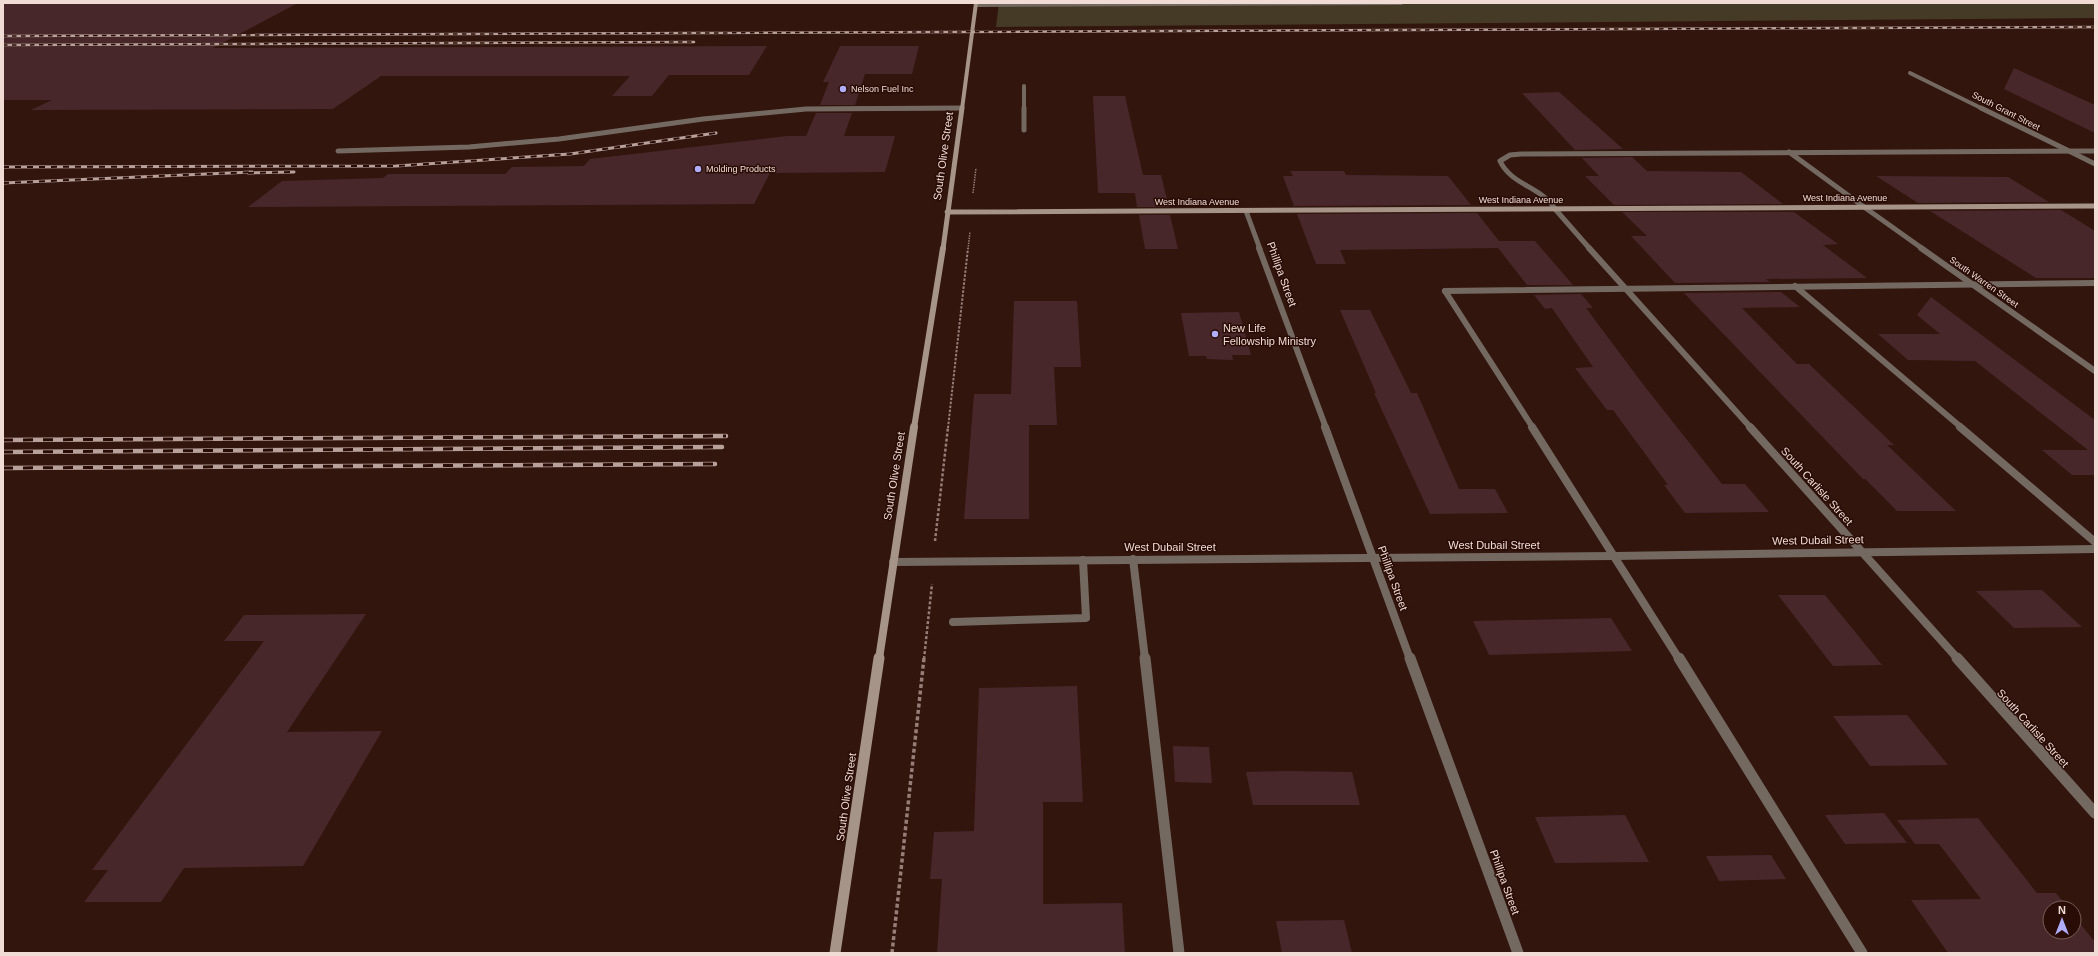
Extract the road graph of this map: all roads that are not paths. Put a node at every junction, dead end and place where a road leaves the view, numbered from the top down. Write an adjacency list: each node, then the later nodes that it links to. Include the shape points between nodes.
1 (1400, 3): 2 (street)
2 (976, 4): 5 (street, South Olive Street)
3 (1910, 72): 8 (street, South Grant Street)
4 (1024, 86): 6 (street)
5 (961, 108): 7 (street, via 806,110 703,119 566,138 469,148); 16 (street, South Olive Street)
6 (1024, 130)
7 (338, 151)
8 (2069, 151): 9 (street); 10 (street); 11 (street, South Grant Street)
9 (2095, 151)
10 (1789, 152): 13 (street, South Warren Street); 14 (street, South Carlisle Street, via 1514,154 1500,161 1512,176 1548,199)
11 (2095, 164)
12 (2095, 206): 13 (street, West Indiana Avenue)
13 (1864, 207): 14 (street, West Indiana Avenue); 18 (street, South Warren Street)
14 (1555, 209): 15 (street, West Indiana Avenue); 20 (street, South Carlisle Street)
15 (1246, 211): 16 (street, West Indiana Avenue); 26 (street, Phillipa Street)
16 (947, 212): 29 (street, South Olive Street)
17 (2095, 283): 18 (street)
18 (1972, 285): 19 (street); 21 (street, South Warren Street)
19 (1795, 286): 20 (street); 22 (street)
20 (1626, 287): 24 (street, South Carlisle Street); 25 (street, via 1445,290)
21 (2095, 371)
22 (2095, 542)
23 (2095, 549): 24 (street, West Dubail Street)
24 (1860, 552): 25 (street, West Dubail Street); 31 (street, South Carlisle Street)
25 (1615, 556): 26 (street, West Dubail Street); 35 (street)
26 (1373, 557): 27 (street, West Dubail Street); 34 (street, Phillipa Street)
27 (1133, 559): 28 (street, West Dubail Street); 33 (street)
28 (1083, 560): 29 (street, West Dubail Street); 30 (street, via 1086,618)
29 (893, 562): 32 (street, South Olive Street)
30 (953, 622)
31 (2095, 813)
32 (835, 953)
33 (1179, 953)
34 (1518, 953)
35 (1862, 953)

